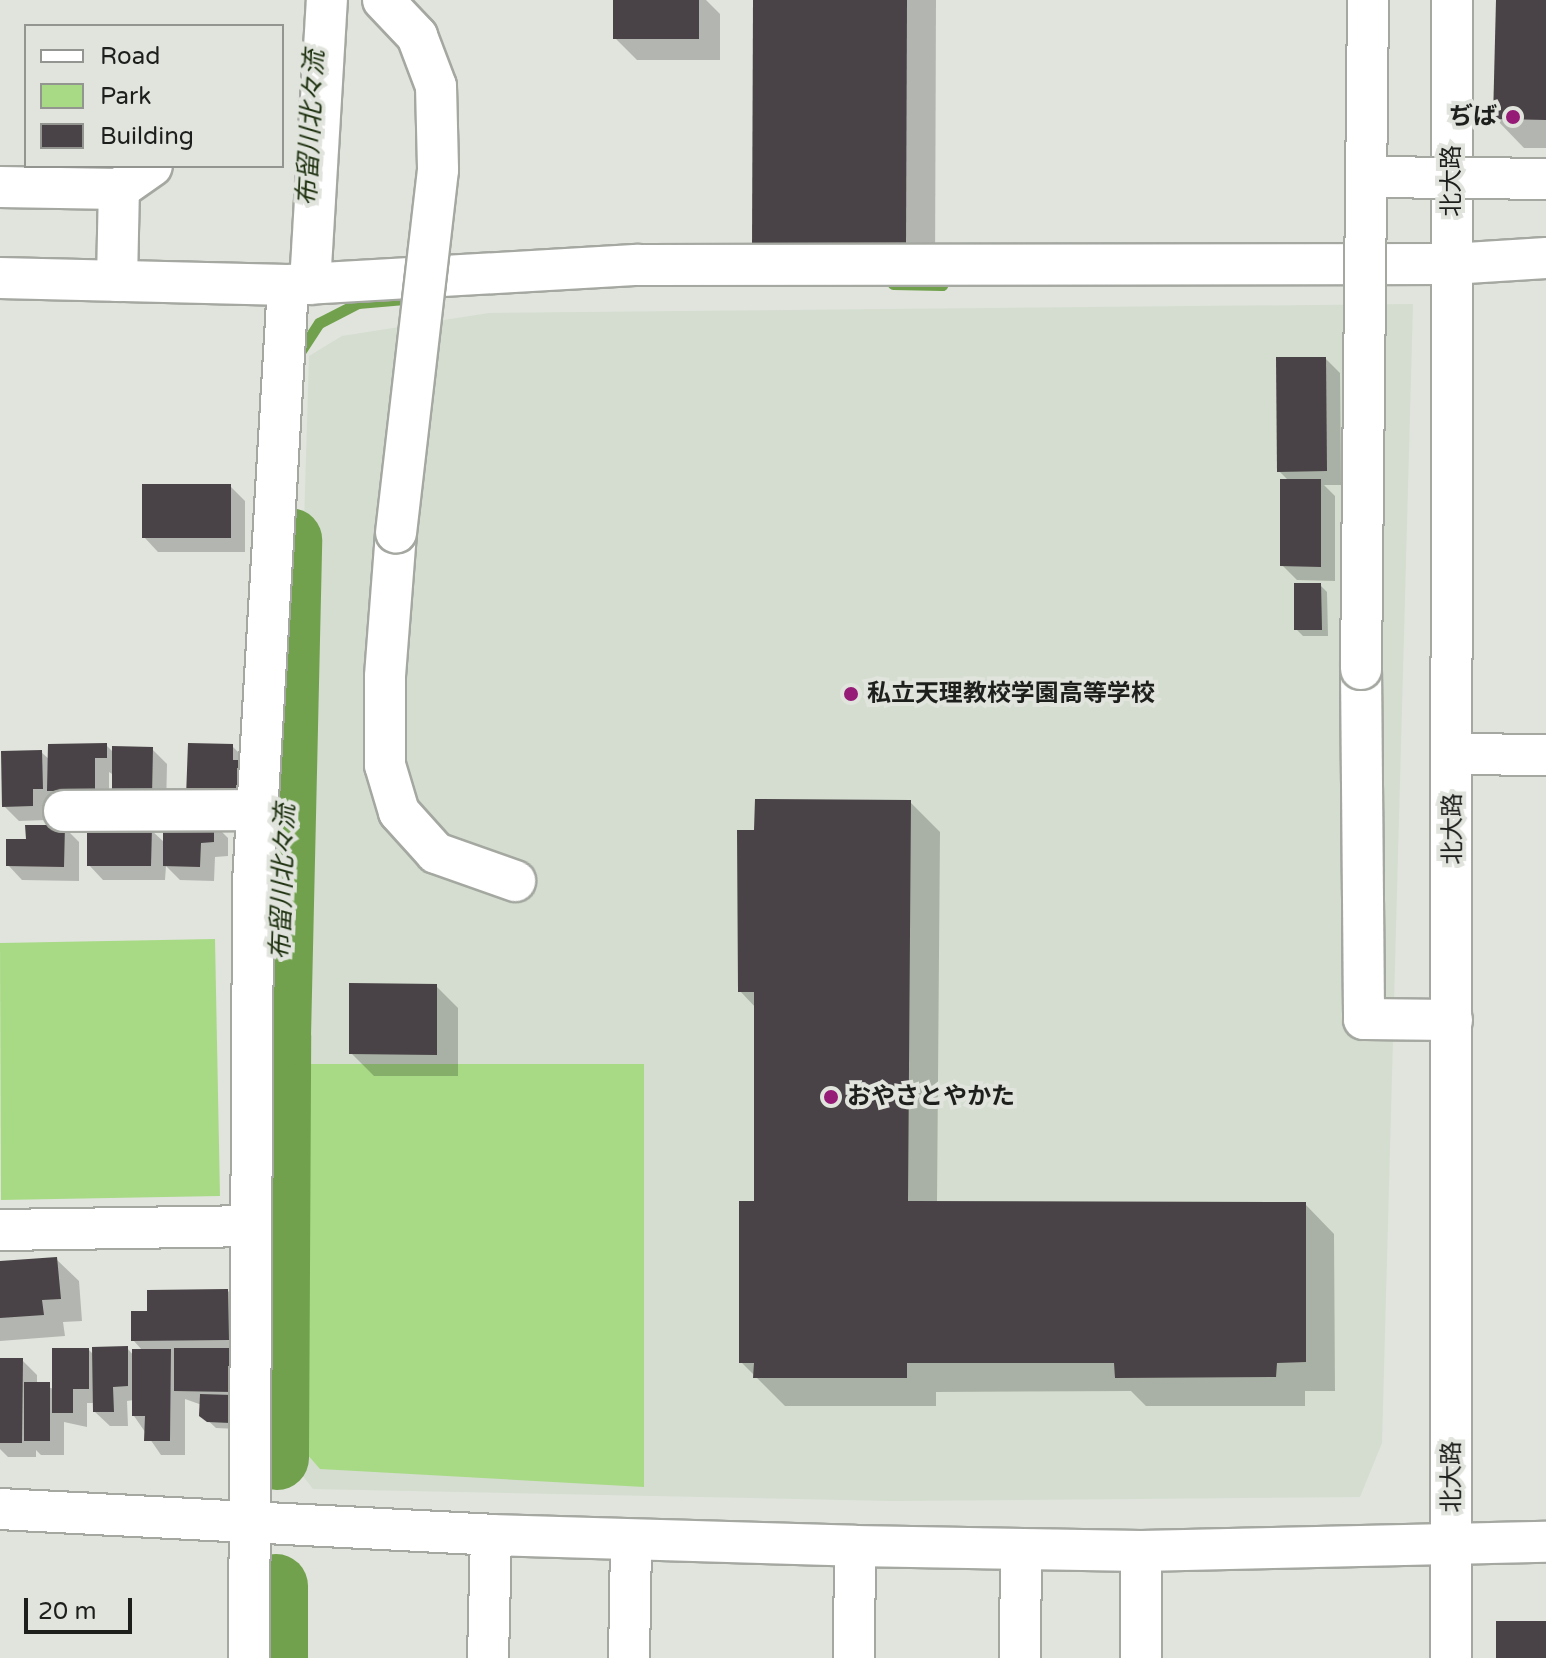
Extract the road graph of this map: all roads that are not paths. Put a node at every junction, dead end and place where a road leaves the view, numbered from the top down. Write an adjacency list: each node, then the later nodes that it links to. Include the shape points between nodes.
1 (327, 0): 14 (street)
2 (383, 0): 19 (street, bridge, via 417,36 436,86 438,170 396,533 385,677 385,765 399,812 436,853)
3 (1368, 0): 6 (street, bridge)
4 (1452, 0): 11 (street, 北大路)
5 (149, 168): 9 (street)
6 (1366, 177): 7 (street, bridge); 20 (street, bridge, via 1364,1019)
7 (1546, 179)
8 (0, 187): 9 (street)
9 (119, 189): 13 (street)
10 (1546, 258): 11 (street)
11 (1451, 264): 14 (street, via 638,265); 15 (street, 北大路)
12 (0, 278): 13 (street)
13 (117, 281): 14 (street)
14 (299, 284): 17 (street)
15 (1453, 754): 16 (street); 20 (street, 北大路)
16 (1546, 755)
17 (258, 810): 18 (street); 21 (street)
18 (64, 811)
19 (515, 881)
20 (1452, 1020): 28 (street, 北大路)
21 (250, 1226): 22 (street); 24 (street)
22 (0, 1230)
23 (0, 1509): 24 (street)
24 (256, 1520): 25 (street); 32 (street)
25 (491, 1535): 26 (street); 33 (street)
26 (631, 1540): 29 (street); 34 (street)
27 (1546, 1542): 28 (street)
28 (1452, 1545): 31 (street); 38 (street, 北大路)
29 (855, 1546): 30 (street); 35 (street)
30 (1021, 1549): 31 (street); 36 (street)
31 (1141, 1551): 37 (street)
32 (249, 1658)
33 (488, 1658)
34 (629, 1658)
35 (854, 1658)
36 (1020, 1658)
37 (1141, 1658)
38 (1451, 1658)

